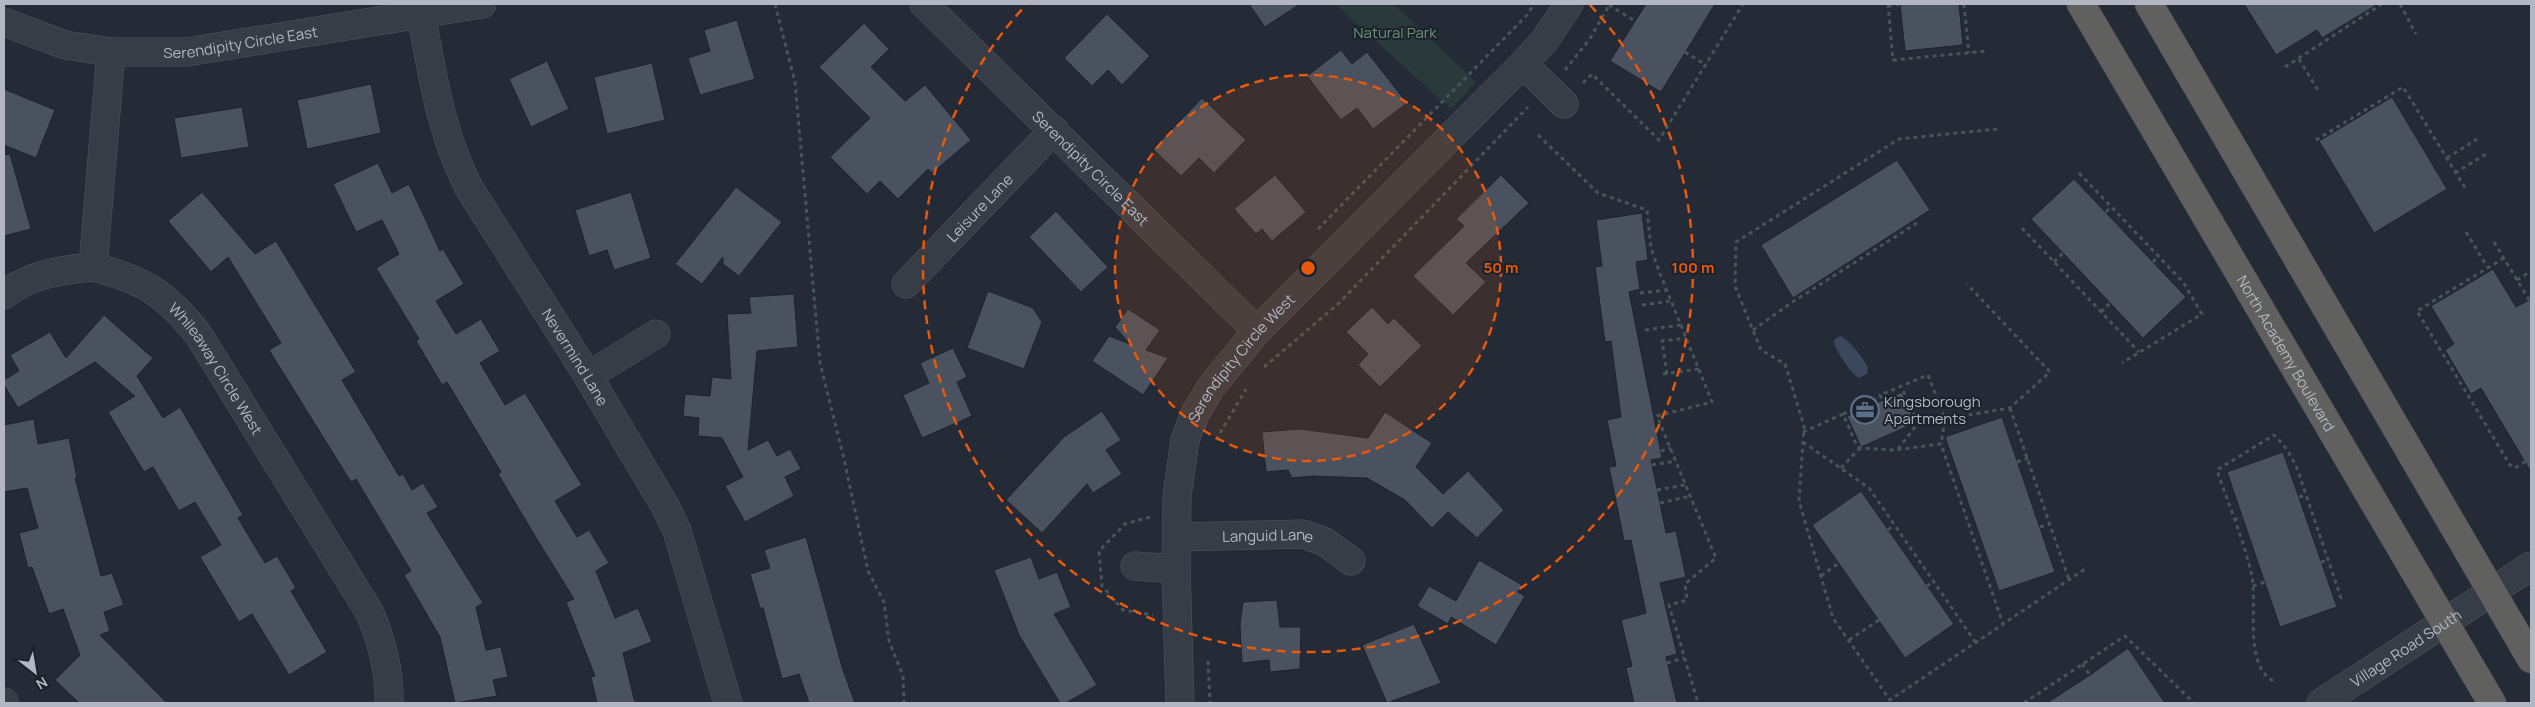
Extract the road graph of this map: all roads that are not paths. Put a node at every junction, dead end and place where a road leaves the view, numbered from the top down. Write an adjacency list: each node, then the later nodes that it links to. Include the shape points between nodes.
1 (482, 4): 6 (street, Serendipity Circle East)
2 (924, 4): 11 (street, Serendipity Circle East)
3 (1569, 4): 9 (street, Serendipity Circle West, via 1545,40)
4 (2081, 4): 24 (highway, North Academy Boulevard)
5 (2149, 4): 23 (highway)
6 (421, 14): 8 (street, Serendipity Circle East, via 187,52); 17 (street, Nevermind Lane, via 442,122 453,158 468,188)
7 (4, 22): 8 (street, Serendipity Circle East, via 66,45)
8 (111, 52): 12 (street)
9 (1523, 64): 10 (street); 15 (street, Serendipity Circle West)
10 (1564, 104)
11 (1054, 130): 13 (street, Leisure Lane); 15 (street, Serendipity Circle East)
12 (93, 267): 14 (street, Whileaway Circle West, via 60,270 35,277); 26 (street, Whileaway Circle West, via 125,275 155,290 179,310 198,334 370,613 386,666)
13 (906, 284)
14 (4, 295)
15 (1257, 330): 18 (street, Serendipity Circle West, via 1211,387 1195,414 1185,440 1177,496)
16 (656, 334): 17 (street)
17 (588, 376): 27 (street, Nevermind Lane, via 661,498 677,531)
18 (1177, 537): 19 (street, Languid Lane, via 1303,534 1325,542); 22 (street, Serendipity Circle West)
19 (1351, 561)
20 (1135, 566): 22 (street)
21 (2531, 566): 23 (street, Village Road South)
22 (1176, 569): 28 (street, Serendipity Circle West)
23 (2490, 590): 24 (street, Village Road South); 25 (highway)
24 (2443, 621): 29 (street, Village Road South); 30 (highway, North Academy Boulevard)
25 (2531, 659)
26 (389, 703)
27 (728, 703)
28 (1180, 703)
29 (2321, 703)
30 (2492, 703)

